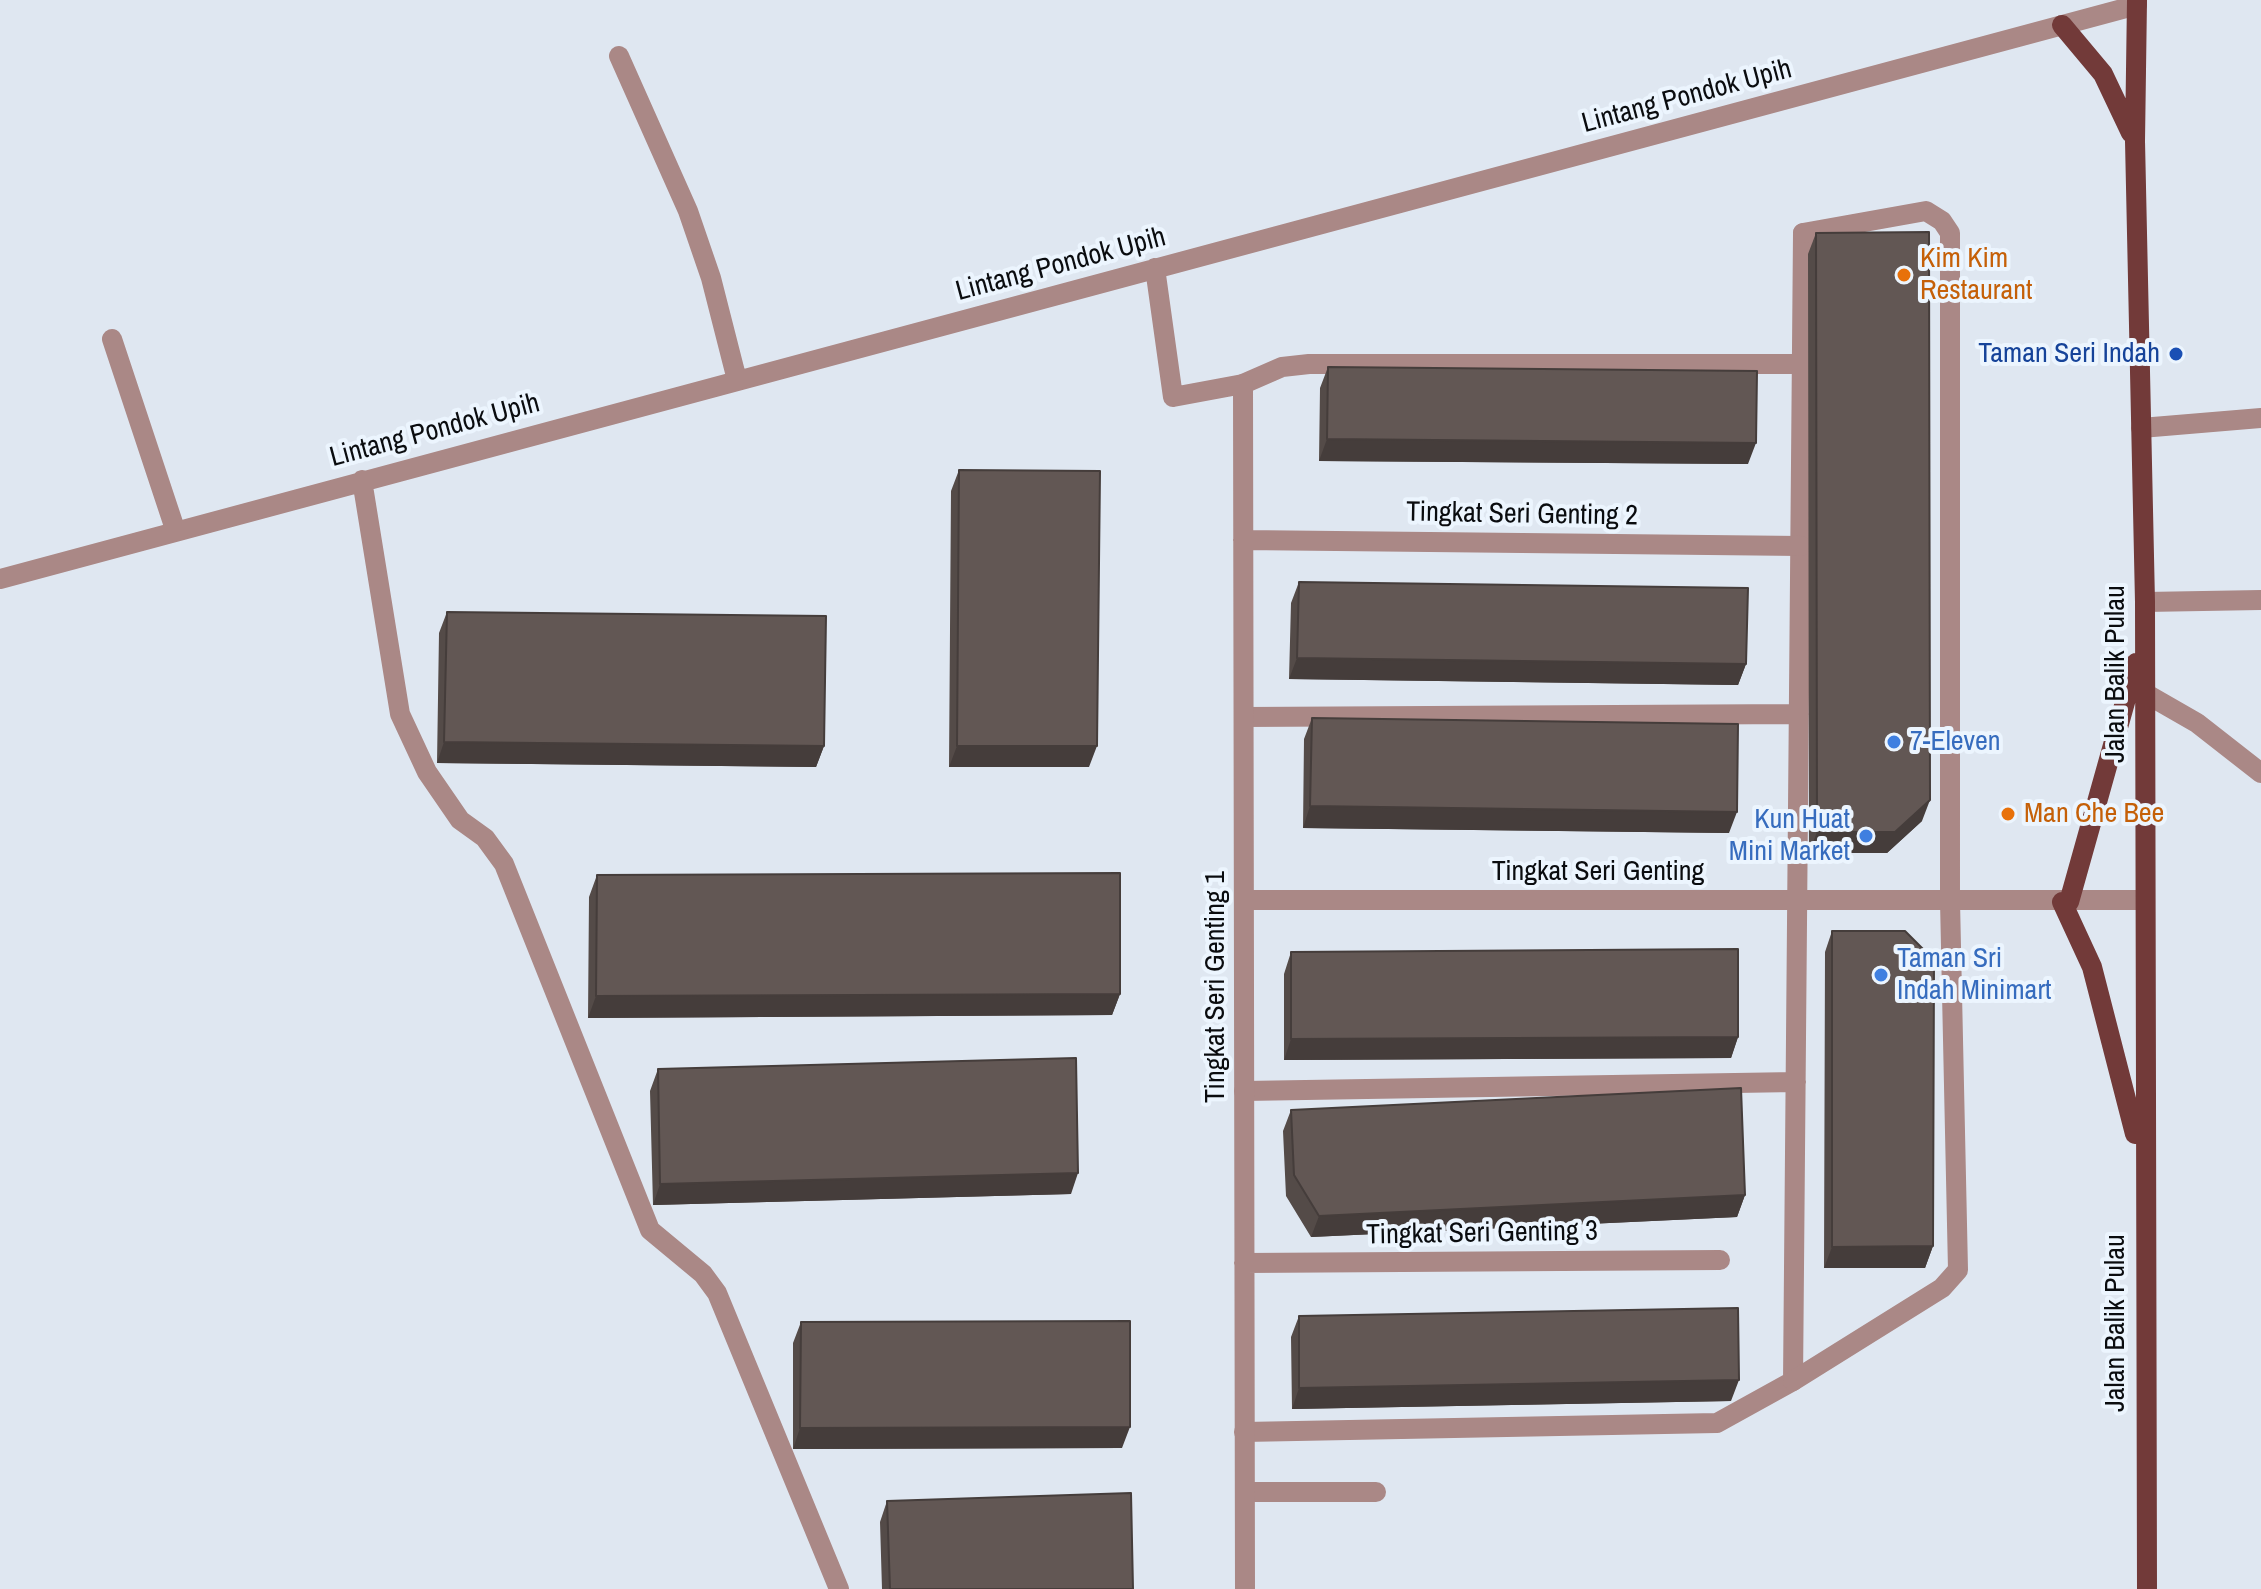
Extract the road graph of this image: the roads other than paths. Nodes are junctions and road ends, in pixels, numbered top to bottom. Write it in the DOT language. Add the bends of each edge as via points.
graph roads {
  1 [pos="2137,2"];
  2 [pos="2062,25"];
  3 [pos="619,56"];
  4 [pos="2135,141"];
  5 [pos="1155,268"];
  6 [pos="112,339"];
  7 [pos="1803,364"];
  8 [pos="737,380"];
  9 [pos="1243,384"];
  10 [pos="2261,418"];
  11 [pos="2141,428"];
  12 [pos="362,480"];
  13 [pos="175,529"];
  14 [pos="1243,540"];
  15 [pos="1801,546"];
  16 [pos="0,579"];
  17 [pos="2261,600"];
  18 [pos="2145,602"];
  19 [pos="2143,640"];
  20 [pos="2143,692"];
  21 [pos="1799,714"];
  22 [pos="1244,717"];
  23 [pos="2261,773"];
  24 [pos="1244,900"];
  25 [pos="2143,900"];
  26 [pos="1797,901"];
  27 [pos="1950,901"];
  28 [pos="2066,902"];
  29 [pos="1796,1082"];
  30 [pos="1244,1091"];
  31 [pos="2143,1169"];
  32 [pos="1720,1260"];
  33 [pos="1244,1263"];
  34 [pos="1793,1381"];
  35 [pos="1244,1432"];
  36 [pos="1245,1492"];
  37 [pos="1376,1492"];
  38 [pos="839,1589"];
  39 [pos="1245,1589"];
  40 [pos="2147,1589"];
  1 -- 2 [label="street, Lintang Pondok Upih"];
  1 -- 4 [label="main road, Jalan Balik Pulau"];
  2 -- 4 [label="main road" via="2103,74"];
  2 -- 5 [label="street, Lintang Pondok Upih"];
  3 -- 8 [label="street" via="688,211"];
  4 -- 11 [label="main road, Jalan Balik Pulau"];
  5 -- 8 [label="street, Lintang Pondok Upih"];
  5 -- 9 [label="street" via="1173,397"];
  6 -- 13 [label="street"];
  7 -- 9 [label="street" via="1309,364 1282,367"];
  7 -- 15 [label="street"];
  7 -- 27 [label="street" via="1803,233 1926,211 1942,221 1950,233"];
  8 -- 12 [label="street, Lintang Pondok Upih"];
  9 -- 14 [label="street, Tingkat Seri Genting 1"];
  10 -- 11 [label="street"];
  11 -- 18 [label="main road, Jalan Balik Pulau"];
  12 -- 13 [label="street, Lintang Pondok Upih"];
  12 -- 38 [label="street" via="400,714 427,772 460,820 485,838 504,864 650,1230 703,1274 717,1293"];
  13 -- 16 [label="street, Lintang Pondok Upih"];
  14 -- 15 [label="street, Tingkat Seri Genting 2"];
  14 -- 22 [label="street, Tingkat Seri Genting 1"];
  15 -- 21 [label="street"];
  17 -- 18 [label="street"];
  18 -- 19 [label="main road, Jalan Balik Pulau"];
  19 -- 20 [label="main road, Jalan Balik Pulau"];
  19 -- 28 [label="main road"];
  20 -- 23 [label="street" via="2197,723"];
  20 -- 25 [label="main road, Jalan Balik Pulau"];
  21 -- 22 [label="street"];
  21 -- 26 [label="street"];
  22 -- 24 [label="street, Tingkat Seri Genting 1"];
  24 -- 26 [label="street, Tingkat Seri Genting"];
  24 -- 30 [label="street, Tingkat Seri Genting 1"];
  25 -- 28 [label="street, Tingkat Seri Genting"];
  25 -- 31 [label="main road, Jalan Balik Pulau"];
  26 -- 27 [label="street, Tingkat Seri Genting"];
  26 -- 29 [label="street"];
  27 -- 28 [label="street, Tingkat Seri Genting"];
  27 -- 34 [label="street" via="1958,1270 1942,1288"];
  28 -- 31 [label="main road" via="2092,967"];
  29 -- 30 [label="street"];
  29 -- 34 [label="street"];
  30 -- 33 [label="street, Tingkat Seri Genting 1"];
  31 -- 40 [label="main road, Jalan Balik Pulau"];
  32 -- 33 [label="street, Tingkat Seri Genting 3"];
  33 -- 35 [label="street, Tingkat Seri Genting 1"];
  34 -- 35 [label="street" via="1737,1414 1705,1424"];
  35 -- 36 [label="street, Tingkat Seri Genting 1"];
  36 -- 37 [label="street"];
  36 -- 39 [label="street, Tingkat Seri Genting 1"];
}
